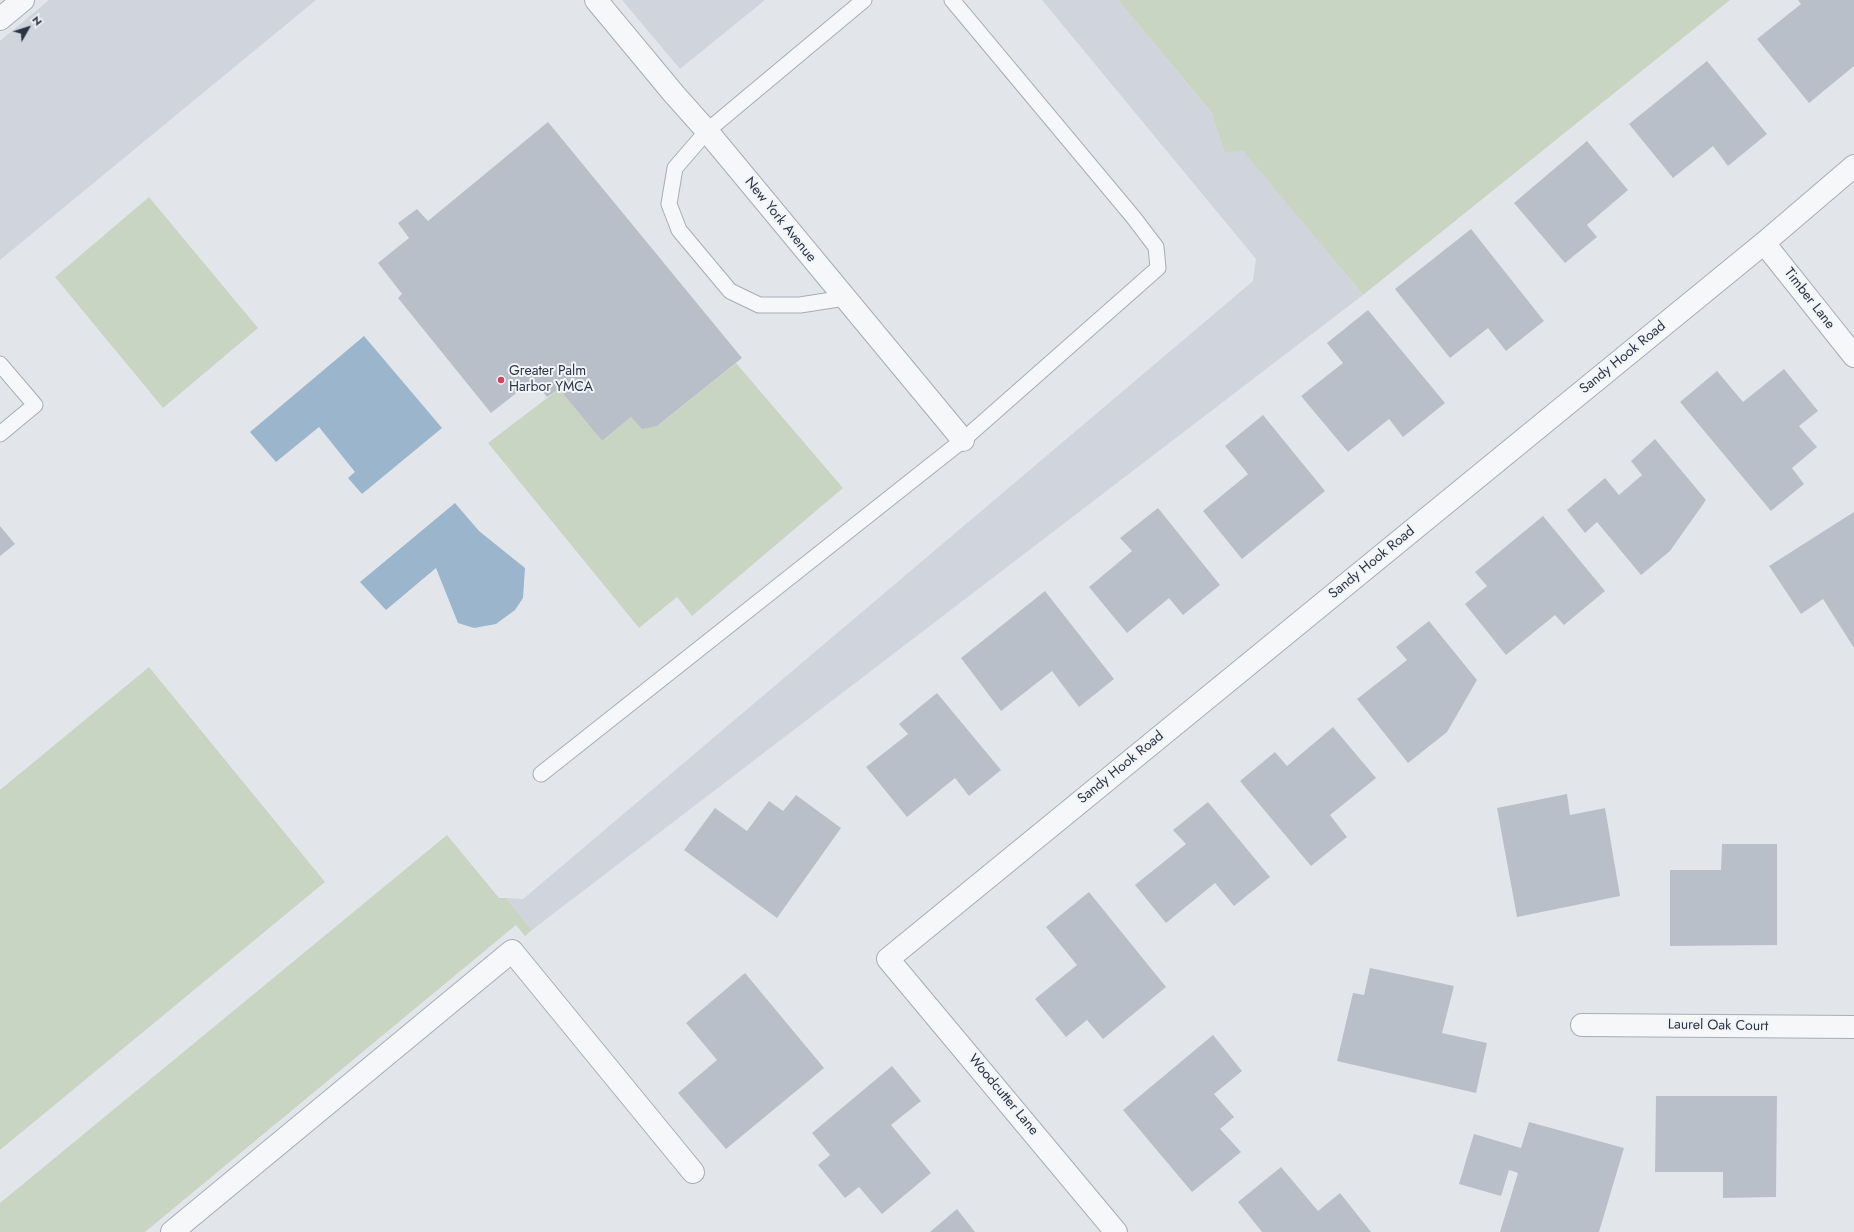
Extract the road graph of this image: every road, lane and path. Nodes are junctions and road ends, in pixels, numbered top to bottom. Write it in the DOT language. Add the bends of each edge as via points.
graph roads {
  1 [pos="23,0"];
  2 [pos="596,0"];
  3 [pos="864,0"];
  4 [pos="952,0"];
  5 [pos="0,19"];
  6 [pos="707,131"];
  7 [pos="1854,166"];
  8 [pos="1764,242"];
  9 [pos="845,298"];
  10 [pos="1854,356"];
  11 [pos="0,364"];
  12 [pos="0,434"];
  13 [pos="963,440"];
  14 [pos="541,774"];
  15 [pos="888,959"];
  16 [pos="1582,1025"];
  17 [pos="1854,1027"];
  18 [pos="693,1172"];
  19 [pos="172,1232"];
  20 [pos="1116,1232"];
  1 -- 5 [label="street"];
  2 -- 6 [label="street, New York Avenue"];
  3 -- 6 [label="lane"];
  4 -- 13 [label="lane" via="1134,218 1156,247 1158,268"];
  6 -- 9 [label="street, New York Avenue"];
  6 -- 9 [label="lane" via="675,168 669,204 680,230 730,291 759,305 800,305"];
  7 -- 8 [label="street, Sandy Hook Road"];
  8 -- 10 [label="street, Timber Lane"];
  8 -- 15 [label="street, Sandy Hook Road"];
  9 -- 13 [label="street, New York Avenue"];
  11 -- 12 [label="lane" via="34,405"];
  13 -- 14 [label="lane"];
  15 -- 20 [label="street, Woodcutter Lane"];
  16 -- 17 [label="street, Laurel Oak Court"];
  18 -- 19 [label="street" via="512,951"];
}
